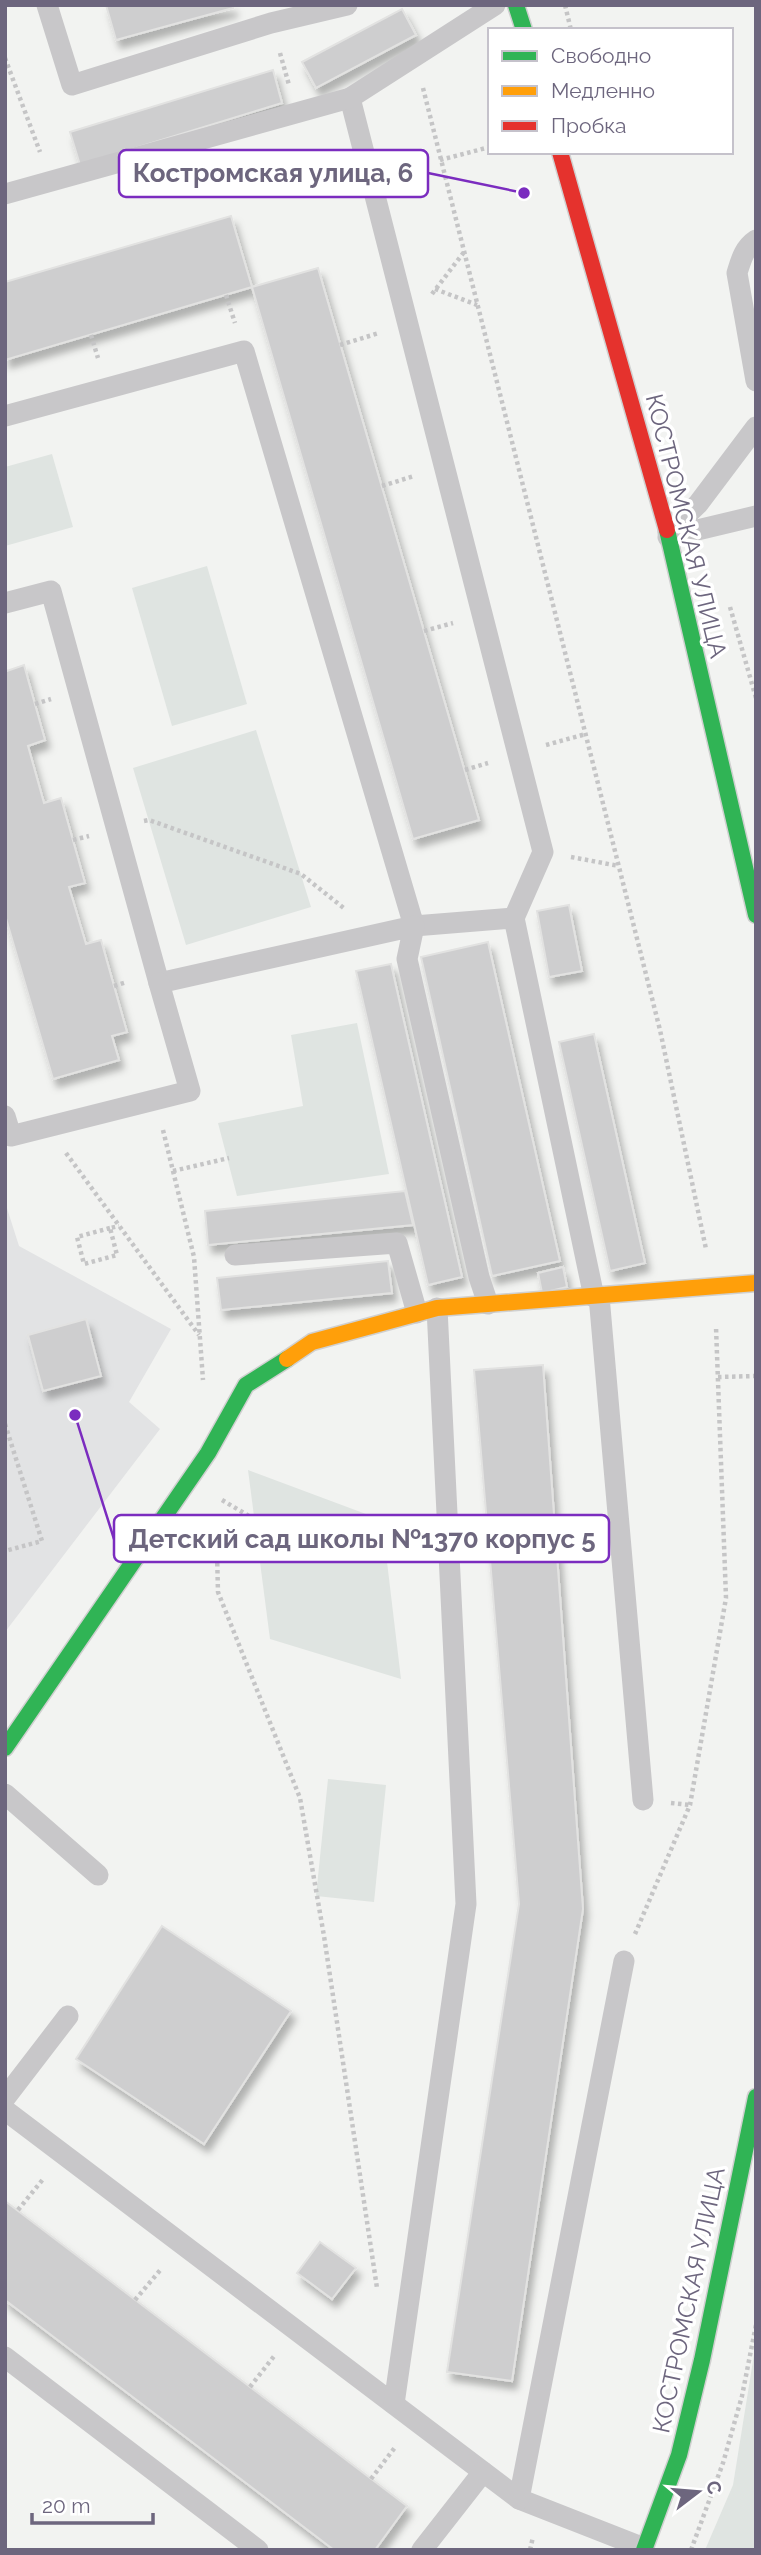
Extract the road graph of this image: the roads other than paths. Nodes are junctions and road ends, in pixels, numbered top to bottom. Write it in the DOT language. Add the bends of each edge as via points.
graph roads {
  1 [pos="47,5"];
  2 [pos="346,5"];
  3 [pos="495,5"];
  4 [pos="516,5"];
  5 [pos="523,28"];
  6 [pos="350,98"];
  7 [pos="561,154"];
  8 [pos="5,194"];
  9 [pos="756,240"];
  10 [pos="756,381"];
  11 [pos="5,416"];
  12 [pos="756,427"];
  13 [pos="756,516"];
  14 [pos="668,535"];
  15 [pos="5,603"];
  16 [pos="756,915"];
  17 [pos="514,918"];
  18 [pos="414,926"];
  19 [pos="159,983"];
  20 [pos="5,1116"];
  21 [pos="235,1255"];
  22 [pos="756,1283"];
  23 [pos="596,1296"];
  24 [pos="488,1304"];
  25 [pos="427,1310"];
  26 [pos="5,1748"];
  27 [pos="5,1794"];
  28 [pos="643,1800"];
  29 [pos="98,1875"];
  30 [pos="624,1961"];
  31 [pos="68,2016"];
  32 [pos="756,2096"];
  33 [pos="5,2098"];
  34 [pos="5,2110"];
  35 [pos="5,2357"];
  36 [pos="394,2404"];
  37 [pos="483,2472"];
  38 [pos="519,2499"];
  39 [pos="644,2549"];
  40 [pos="258,2550"];
  41 [pos="422,2550"];
  1 -- 2 [label="lane" via="72,85 271,23"];
  3 -- 6 [label="lane"];
  4 -- 5 [label="street"];
  6 -- 8 [label="lane"];
  6 -- 17 [label="lane" via="543,852"];
  7 -- 14 [label="street, КОСТРОМСКАЯ УЛИЦА"];
  9 -- 10 [label="lane" via="741,258 737,273"];
  11 -- 18 [label="lane" via="244,351"];
  12 -- 14 [label="lane" via="698,504"];
  13 -- 14 [label="lane"];
  14 -- 16 [label="street, КОСТРОМСКАЯ УЛИЦА"];
  15 -- 19 [label="lane" via="51,591"];
  17 -- 18 [label="lane"];
  17 -- 23 [label="lane"];
  18 -- 19 [label="lane"];
  18 -- 24 [label="lane" via="407,959"];
  19 -- 20 [label="lane" via="190,1091 11,1136"];
  21 -- 25 [label="lane" via="397,1243"];
  22 -- 23 [label="street"];
  23 -- 24 [label="street"];
  23 -- 28 [label="lane"];
  24 -- 25 [label="street"];
  25 -- 26 [label="street" via="312,1342 246,1385 208,1452"];
  25 -- 36 [label="lane" via="466,1904"];
  27 -- 29 [label="lane"];
  30 -- 38 [label="lane"];
  31 -- 33 [label="lane"];
  32 -- 39 [label="street, КОСТРОМСКАЯ УЛИЦА" via="679,2455"];
  34 -- 36 [label="lane"];
  35 -- 40 [label="lane"];
  36 -- 37 [label="lane"];
  37 -- 38 [label="lane"];
  37 -- 41 [label="lane"];
  38 -- 39 [label="lane"];
}
